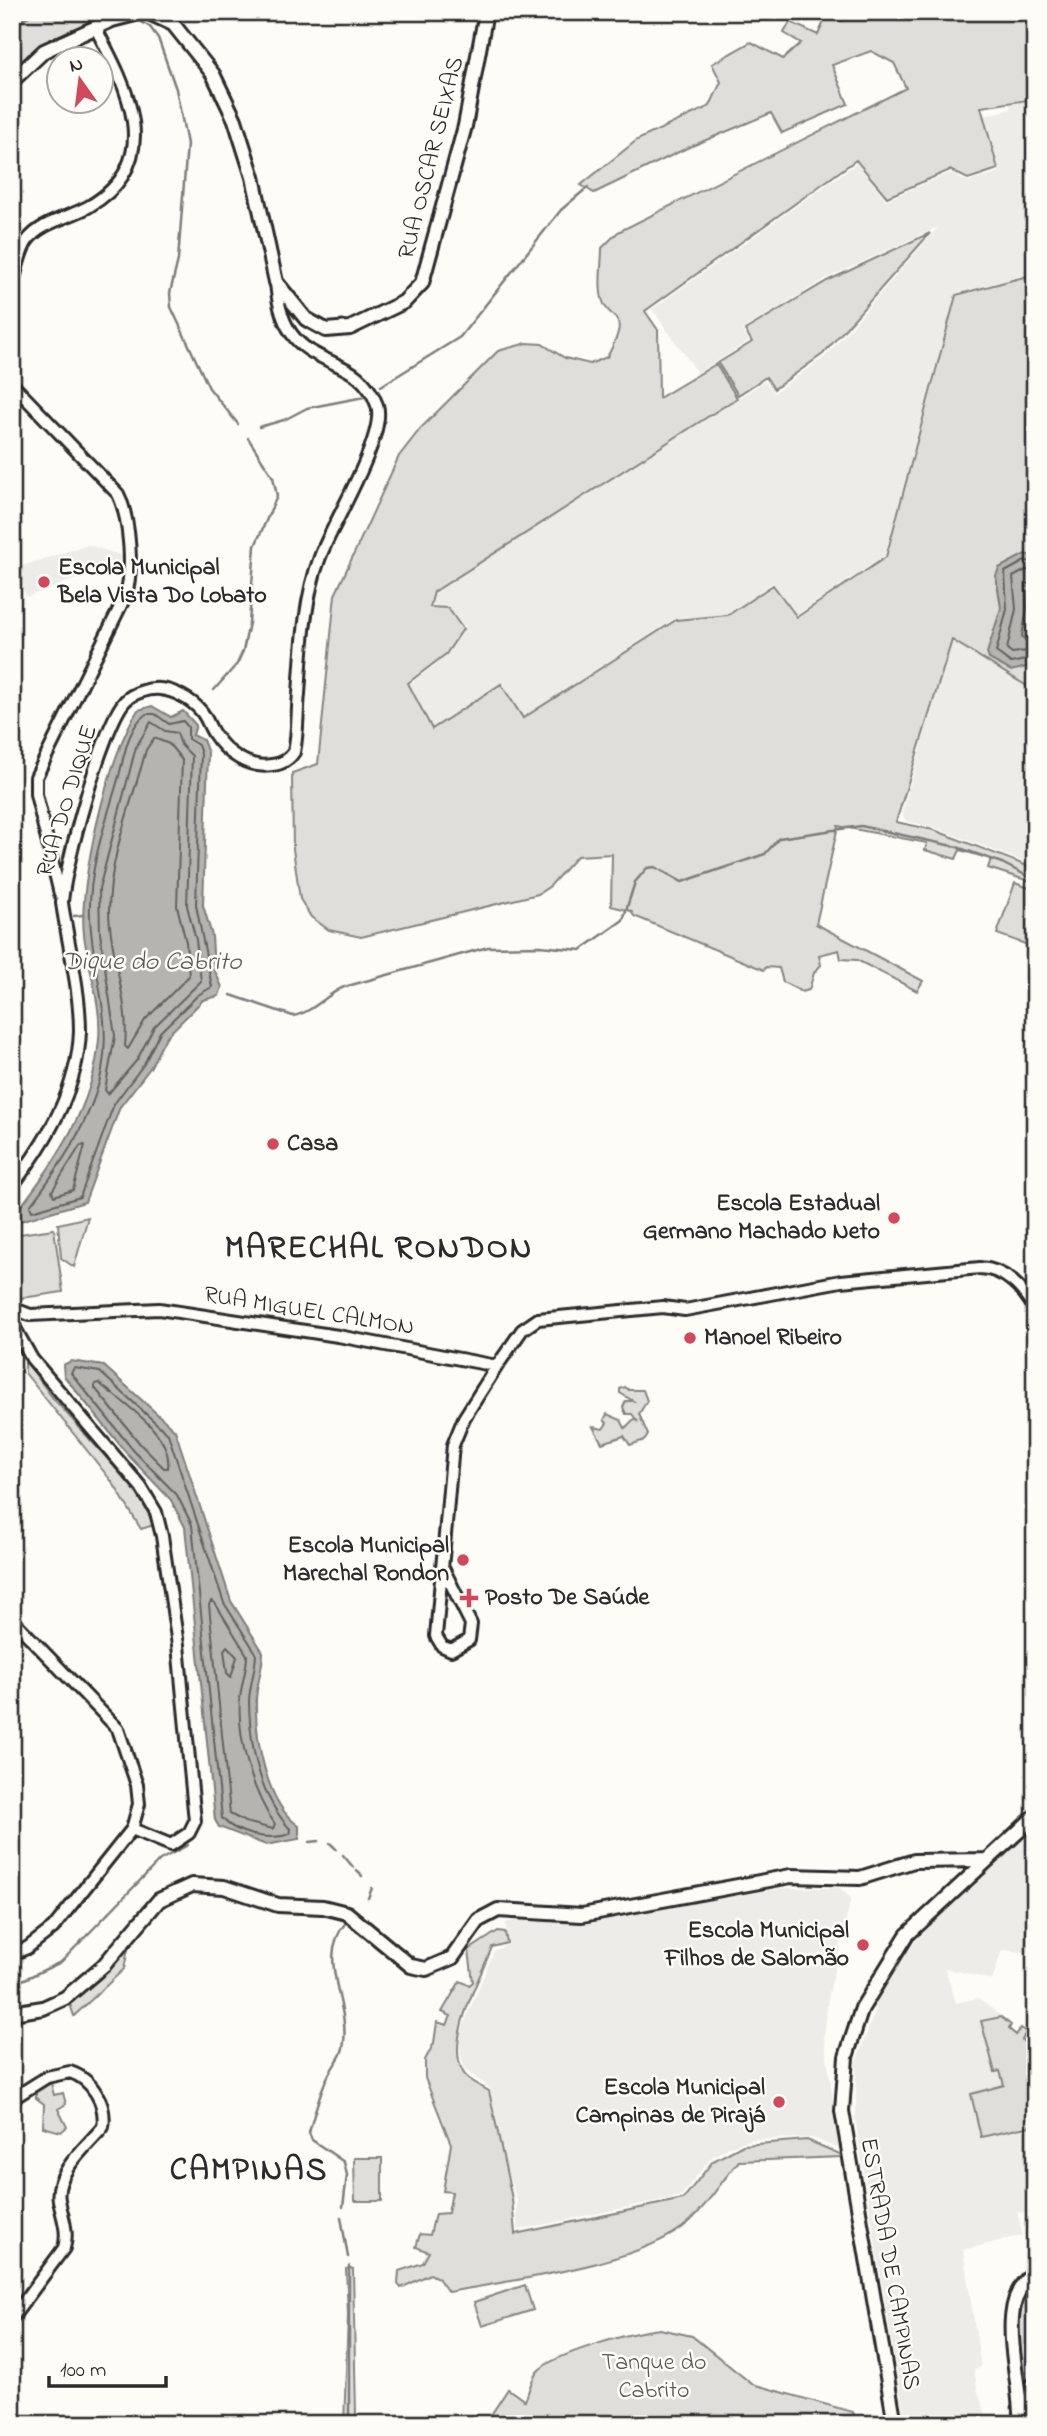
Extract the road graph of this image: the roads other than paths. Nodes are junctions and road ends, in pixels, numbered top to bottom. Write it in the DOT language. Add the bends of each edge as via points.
graph roads {
  1 [pos="145,12"];
  2 [pos="486,12"];
  3 [pos="95,27"];
  4 [pos="12,82"];
  5 [pos="276,282"];
  6 [pos="12,287"];
  7 [pos="12,384"];
  8 [pos="12,396"];
  9 [pos="29,400"];
  10 [pos="51,852"];
  11 [pos="70,854"];
  12 [pos="62,903"];
  13 [pos="12,1186"];
  14 [pos="12,1308"];
  15 [pos="1035,1310"];
  16 [pos="30,1315"];
  17 [pos="13,1326"];
  18 [pos="497,1366"];
  19 [pos="444,1570"];
  20 [pos="12,1619"];
  21 [pos="1035,1816"];
  22 [pos="132,1829"];
  23 [pos="986,1860"];
  24 [pos="12,1954"];
  25 [pos="12,2013"];
  26 [pos="12,2098"];
  27 [pos="1035,2272"];
  28 [pos="12,2318"];
  29 [pos="1035,2385"];
  30 [pos="895,2424"];
  31 [pos="1020,2424"];
  32 [pos="1026,2424"];
  1 -- 3 [label="main road, RUA OSCAR SEIXAS"];
  1 -- 5 [label="main road, RUA OSCAR SEIXAS" via="166,19 213,74 238,128 253,177"];
  2 -- 5 [label="main road, RUA OSCAR SEIXAS" via="466,126 418,290 372,318 333,331 306,319"];
  3 -- 4 [label="main road, RUA OSCAR SEIXAS" via="39,54"];
  3 -- 6 [label="street" via="130,100 132,155 103,197 32,236 24,246"];
  5 -- 11 [label="street, RUA DO DIQUE" via="278,306 289,332 314,355 358,376 374,398 379,418 365,461 318,564 301,651 294,752 288,760 273,765 246,762 219,740 199,708 177,694 159,688 129,698 116,717"];
  7 -- 9 [label="street"];
  8 -- 9 [label="street"];
  9 -- 10 [label="street" via="118,494 131,571 125,597 36,777"];
  10 -- 11 [label="street"];
  10 -- 12 [label="street"];
  11 -- 12 [label="street, RUA DO DIQUE"];
  12 -- 13 [label="street, RUA DO DIQUE" via="79,1018 76,1062 53,1124"];
  14 -- 16 [label="street"];
  15 -- 18 [label="street" via="1022,1290 996,1271 980,1268 841,1281 685,1311 663,1307 538,1319 522,1330"];
  16 -- 17 [label="street"];
  16 -- 18 [label="street, RUA MIGUEL CALMON" via="159,1310 338,1336"];
  17 -- 22 [label="street" via="32,1359 141,1487 160,1525 178,1645 195,1821 190,1833 171,1844"];
  18 -- 19 [label="street" via="464,1418 450,1452"];
  19 -- 19 [label="street" via="436,1636 451,1650 469,1640 471,1624"];
  20 -- 22 [label="street" via="118,1729 138,1793"];
  21 -- 23 [label="main road, ESTRADA DE CAMPINAS"];
  22 -- 24 [label="street" via="50,1931"];
  23 -- 25 [label="main road" via="919,1860 860,1878 791,1876 582,1915 498,1910 479,1920 452,1958 426,1969 411,1965 361,1921 341,1910 278,1905 224,1887 192,1885 159,1900 104,1965 71,1994 43,2008"];
  23 -- 30 [label="main road, ESTRADA DE CAMPINAS" via="919,1922 894,1953 871,1990 846,2057 842,2111"];
  26 -- 28 [label="street" via="47,2077 70,2072 93,2088 104,2123 60,2182 64,2248"];
  27 -- 31 [label="main road" via="1020,2286 1012,2310"];
  29 -- 32 [label="highway"];
}
